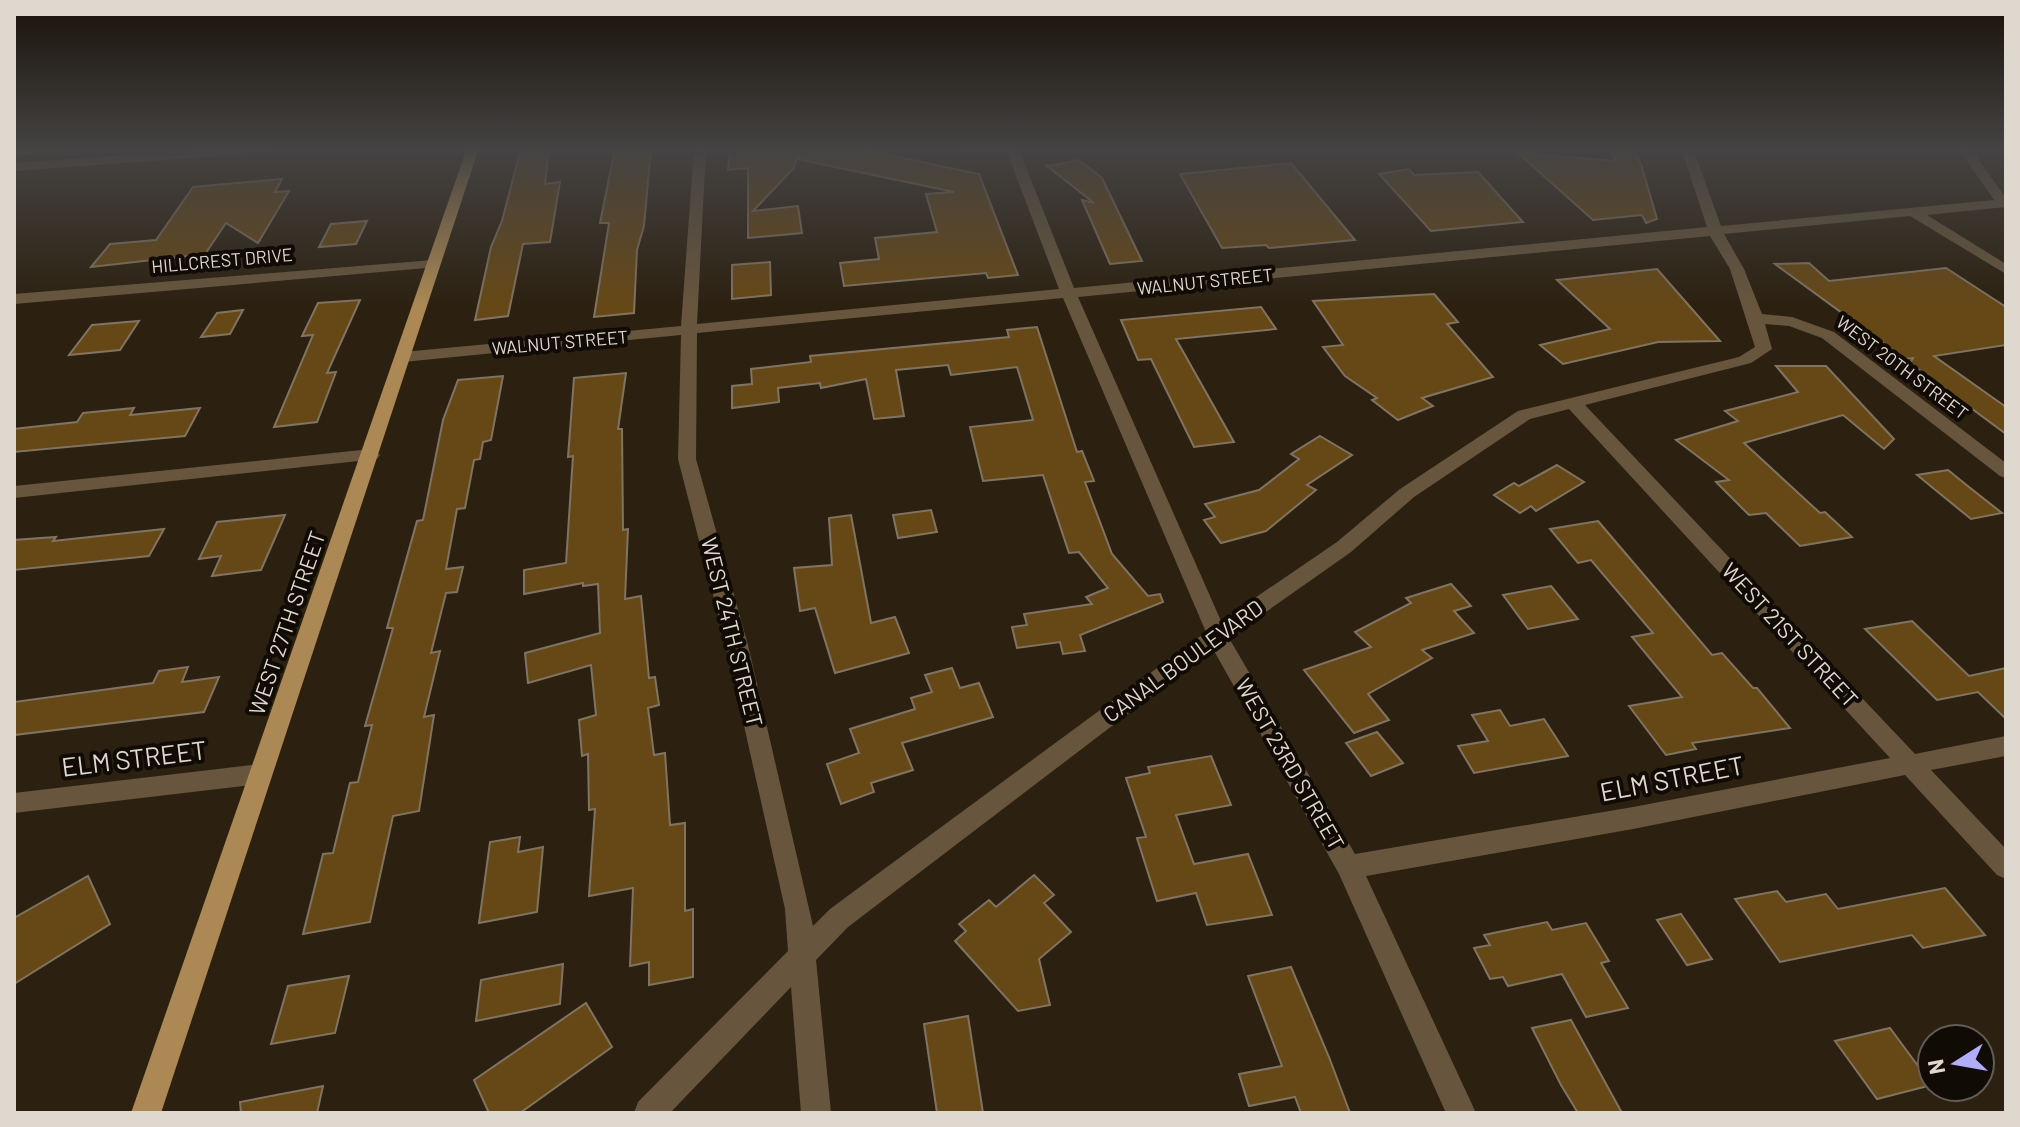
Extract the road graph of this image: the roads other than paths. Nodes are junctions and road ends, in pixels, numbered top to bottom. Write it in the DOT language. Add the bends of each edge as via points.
graph roads {
  1 [pos="455,201"];
  2 [pos="697,201"];
  3 [pos="1036,201"];
  4 [pos="1705,201"];
  5 [pos="2004,203"];
  6 [pos="1913,212"];
  7 [pos="1715,231"];
  8 [pos="433,264"];
  9 [pos="2006,270"];
  10 [pos="1070,295"];
  11 [pos="14,299"];
  12 [pos="1756,318"];
  13 [pos="689,331"];
  14 [pos="403,357"];
  15 [pos="1573,403"];
  16 [pos="371,455"];
  17 [pos="2006,472"];
  18 [pos="14,492"];
  19 [pos="1218,636"];
  20 [pos="2006,746"];
  21 [pos="1910,763"];
  22 [pos="260,774"];
  23 [pos="14,803"];
  24 [pos="1349,867"];
  25 [pos="2006,867"];
  26 [pos="805,953"];
  27 [pos="146,1113"];
  28 [pos="649,1113"];
  29 [pos="816,1113"];
  30 [pos="1461,1113"];
  1 -- 8 [label="main road, WEST 27TH STREET"];
  2 -- 13 [label="street, WEST 24TH STREET"];
  3 -- 10 [label="street, WEST 23RD STREET"];
  4 -- 7 [label="street"];
  5 -- 6 [label="street, WALNUT STREET"];
  6 -- 7 [label="street, WALNUT STREET"];
  6 -- 9 [label="street"];
  7 -- 10 [label="street, WALNUT STREET"];
  7 -- 12 [label="street"];
  8 -- 11 [label="street, HILLCREST DRIVE"];
  8 -- 14 [label="main road, WEST 27TH STREET"];
  10 -- 13 [label="street, WALNUT STREET"];
  10 -- 19 [label="street, WEST 23RD STREET"];
  12 -- 15 [label="street, CANAL BOULEVARD" via="1764,349 1745,360"];
  12 -- 17 [label="street, WEST 20TH STREET" via="1792,322 1828,335"];
  13 -- 14 [label="street, WALNUT STREET"];
  13 -- 26 [label="street, WEST 24TH STREET" via="687,459 737,645"];
  14 -- 16 [label="main road, WEST 27TH STREET"];
  15 -- 19 [label="street, CANAL BOULEVARD" via="1524,415 1407,493 1344,547"];
  15 -- 21 [label="street, WEST 21ST STREET"];
  16 -- 18 [label="street"];
  16 -- 22 [label="main road, WEST 27TH STREET"];
  19 -- 24 [label="street, WEST 23RD STREET"];
  19 -- 26 [label="street, CANAL BOULEVARD" via="839,918"];
  20 -- 21 [label="street, ELM STREET"];
  21 -- 24 [label="street, ELM STREET"];
  21 -- 25 [label="street, WEST 21ST STREET"];
  22 -- 23 [label="street, ELM STREET"];
  22 -- 27 [label="main road, WEST 27TH STREET"];
  24 -- 30 [label="street, WEST 23RD STREET"];
  26 -- 28 [label="street, CANAL BOULEVARD"];
  26 -- 29 [label="street, WEST 24TH STREET"];
}
